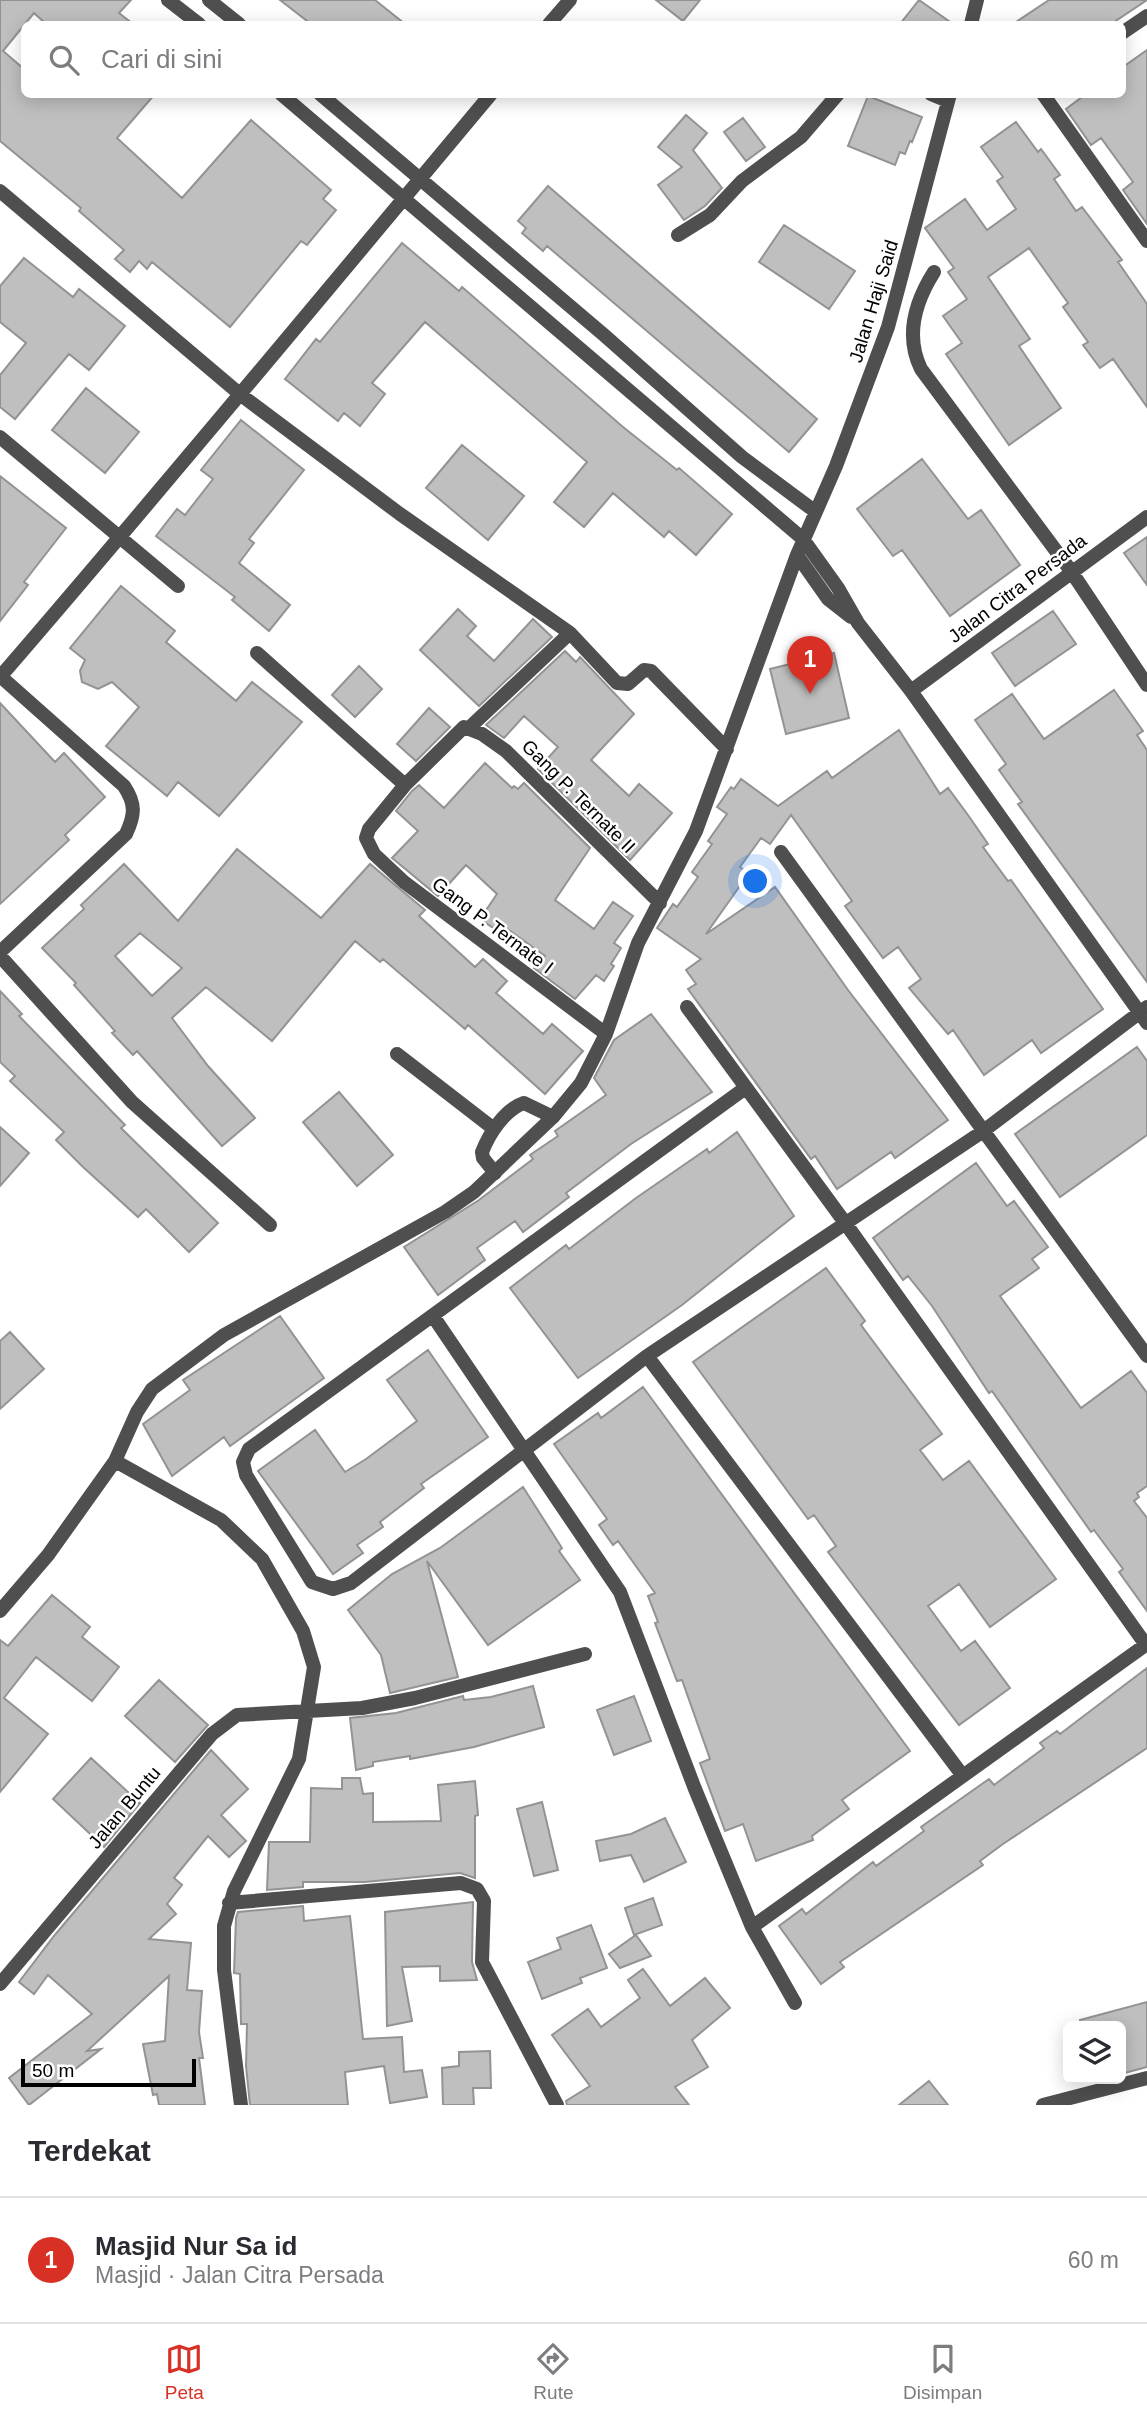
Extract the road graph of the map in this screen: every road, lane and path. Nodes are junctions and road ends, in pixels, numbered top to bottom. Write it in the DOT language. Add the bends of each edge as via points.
graph roads {
  1 [pos="168,0"];
  2 [pos="209,0"];
  3 [pos="570,0"];
  4 [pos="977,0"];
  5 [pos="1147,16"];
  6 [pos="195,21"];
  7 [pos="235,21"];
  8 [pos="552,21"];
  9 [pos="972,21"];
  10 [pos="1126,30"];
  11 [pos="286,98"];
  12 [pos="325,98"];
  13 [pos="488,98"];
  14 [pos="835,98"];
  15 [pos="949,98"];
  16 [pos="1046,98"];
  17 [pos="419,180"];
  18 [pos="0,191"];
  19 [pos="402,198"];
  20 [pos="678,235"];
  21 [pos="1147,241"];
  22 [pos="934,272"];
  23 [pos="241,395"];
  24 [pos="0,437"];
  25 [pos="816,512"];
  26 [pos="1147,517"];
  27 [pos="117,538"];
  28 [pos="803,539"];
  29 [pos="797,555"];
  30 [pos="1071,571"];
  31 [pos="178,586"];
  32 [pos="858,623"];
  33 [pos="570,633"];
  34 [pos="257,653"];
  35 [pos="0,676"];
  36 [pos="1147,685"];
  37 [pos="911,691"];
  38 [pos="467,727"];
  39 [pos="727,749"];
  40 [pos="405,785"];
  41 [pos="781,852"];
  42 [pos="660,903"];
  43 [pos="0,954"];
  44 [pos="687,1007"];
  45 [pos="1144,1014"];
  46 [pos="606,1034"];
  47 [pos="397,1054"];
  48 [pos="744,1089"];
  49 [pos="553,1117"];
  50 [pos="494,1129"];
  51 [pos="982,1132"];
  52 [pos="495,1172"];
  53 [pos="846,1224"];
  54 [pos="270,1225"];
  55 [pos="433,1316"];
  56 [pos="647,1356"];
  57 [pos="1147,1356"];
  58 [pos="525,1452"];
  59 [pos="115,1461"];
  60 [pos="0,1611"];
  61 [pos="1147,1645"];
  62 [pos="585,1654"];
  63 [pos="307,1711"];
  64 [pos="963,1776"];
  65 [pos="229,1903"];
  66 [pos="752,1927"];
  67 [pos="0,1984"];
  68 [pos="795,2003"];
  69 [pos="1147,2078"];
  70 [pos="241,2105"];
  71 [pos="556,2105"];
  72 [pos="1043,2105"];
  1 -- 6 [label="street"];
  2 -- 7 [label="street"];
  3 -- 8 [label="street"];
  4 -- 9 [label="street"];
  5 -- 10 [label="street"];
  11 -- 19 [label="street"];
  12 -- 17 [label="street"];
  13 -- 17 [label="street"];
  14 -- 20 [label="street" via="801,137 742,181 710,215"];
  15 -- 25 [label="street, Jalan Haji Said" via="888,327"];
  16 -- 21 [label="street"];
  17 -- 19 [label="street"];
  17 -- 25 [label="street" via="742,457"];
  18 -- 23 [label="street"];
  19 -- 23 [label="street"];
  19 -- 28 [label="street"];
  22 -- 30 [label="street" via="913,324 915,358"];
  23 -- 27 [label="street"];
  23 -- 33 [label="street"];
  24 -- 27 [label="street"];
  25 -- 28 [label="street, Jalan Haji Said"];
  26 -- 30 [label="street, Jalan Citra Persada"];
  27 -- 31 [label="street"];
  27 -- 35 [label="street"];
  28 -- 29 [label="street, Jalan Haji Said"];
  28 -- 32 [label="street"];
  29 -- 32 [label="street" via="828,599"];
  29 -- 39 [label="street, Jalan Haji Said"];
  30 -- 36 [label="street"];
  30 -- 37 [label="street, Jalan Citra Persada"];
  32 -- 37 [label="street"];
  33 -- 38 [label="street"];
  33 -- 39 [label="street" via="617,683 628,684 645,670 651,671"];
  34 -- 40 [label="street"];
  35 -- 43 [label="street" via="124,786 133,800 134,817 126,834"];
  37 -- 45 [label="street"];
  38 -- 40 [label="street"];
  38 -- 42 [label="street, Gang P. Ternate II" via="506,751"];
  39 -- 42 [label="street, Jalan Haji Said" via="696,831"];
  40 -- 46 [label="street, Gang P. Ternate I" via="369,829 366,838 374,854 404,882"];
  41 -- 51 [label="street"];
  42 -- 46 [label="street, Jalan Haji Said" via="638,943"];
  43 -- 54 [label="street" via="132,1102"];
  44 -- 48 [label="street"];
  45 -- 51 [label="street"];
  46 -- 49 [label="street, Jalan Haji Said" via="581,1083"];
  47 -- 50 [label="street"];
  48 -- 53 [label="street"];
  48 -- 55 [label="street"];
  49 -- 50 [label="street" via="524,1103"];
  49 -- 52 [label="street, Jalan Haji Said"];
  50 -- 52 [label="street" via="482,1152"];
  51 -- 53 [label="street"];
  51 -- 57 [label="street"];
  52 -- 59 [label="street, Jalan Haji Said" via="445,1212 224,1335 152,1389"];
  53 -- 56 [label="street"];
  53 -- 61 [label="street"];
  55 -- 58 [label="street"];
  55 -- 58 [label="street" via="249,1449 243,1462 246,1475 312,1582 333,1589 351,1583"];
  56 -- 58 [label="street"];
  56 -- 64 [label="street"];
  58 -- 66 [label="street" via="620,1592"];
  59 -- 60 [label="street, Jalan Haji Said" via="48,1555"];
  59 -- 63 [label="street" via="221,1520 262,1559 303,1630 314,1667"];
  61 -- 64 [label="street"];
  62 -- 63 [label="street, Jalan Buntu" via="362,1709"];
  63 -- 65 [label="street" via="299,1759"];
  63 -- 67 [label="street, Jalan Buntu" via="237,1714 222,1723"];
  64 -- 66 [label="street"];
  65 -- 70 [label="street" via="224,1970"];
  65 -- 71 [label="street" via="461,1883 477,1889 484,1900 482,1962"];
  66 -- 68 [label="street"];
  69 -- 72 [label="street"];
}
